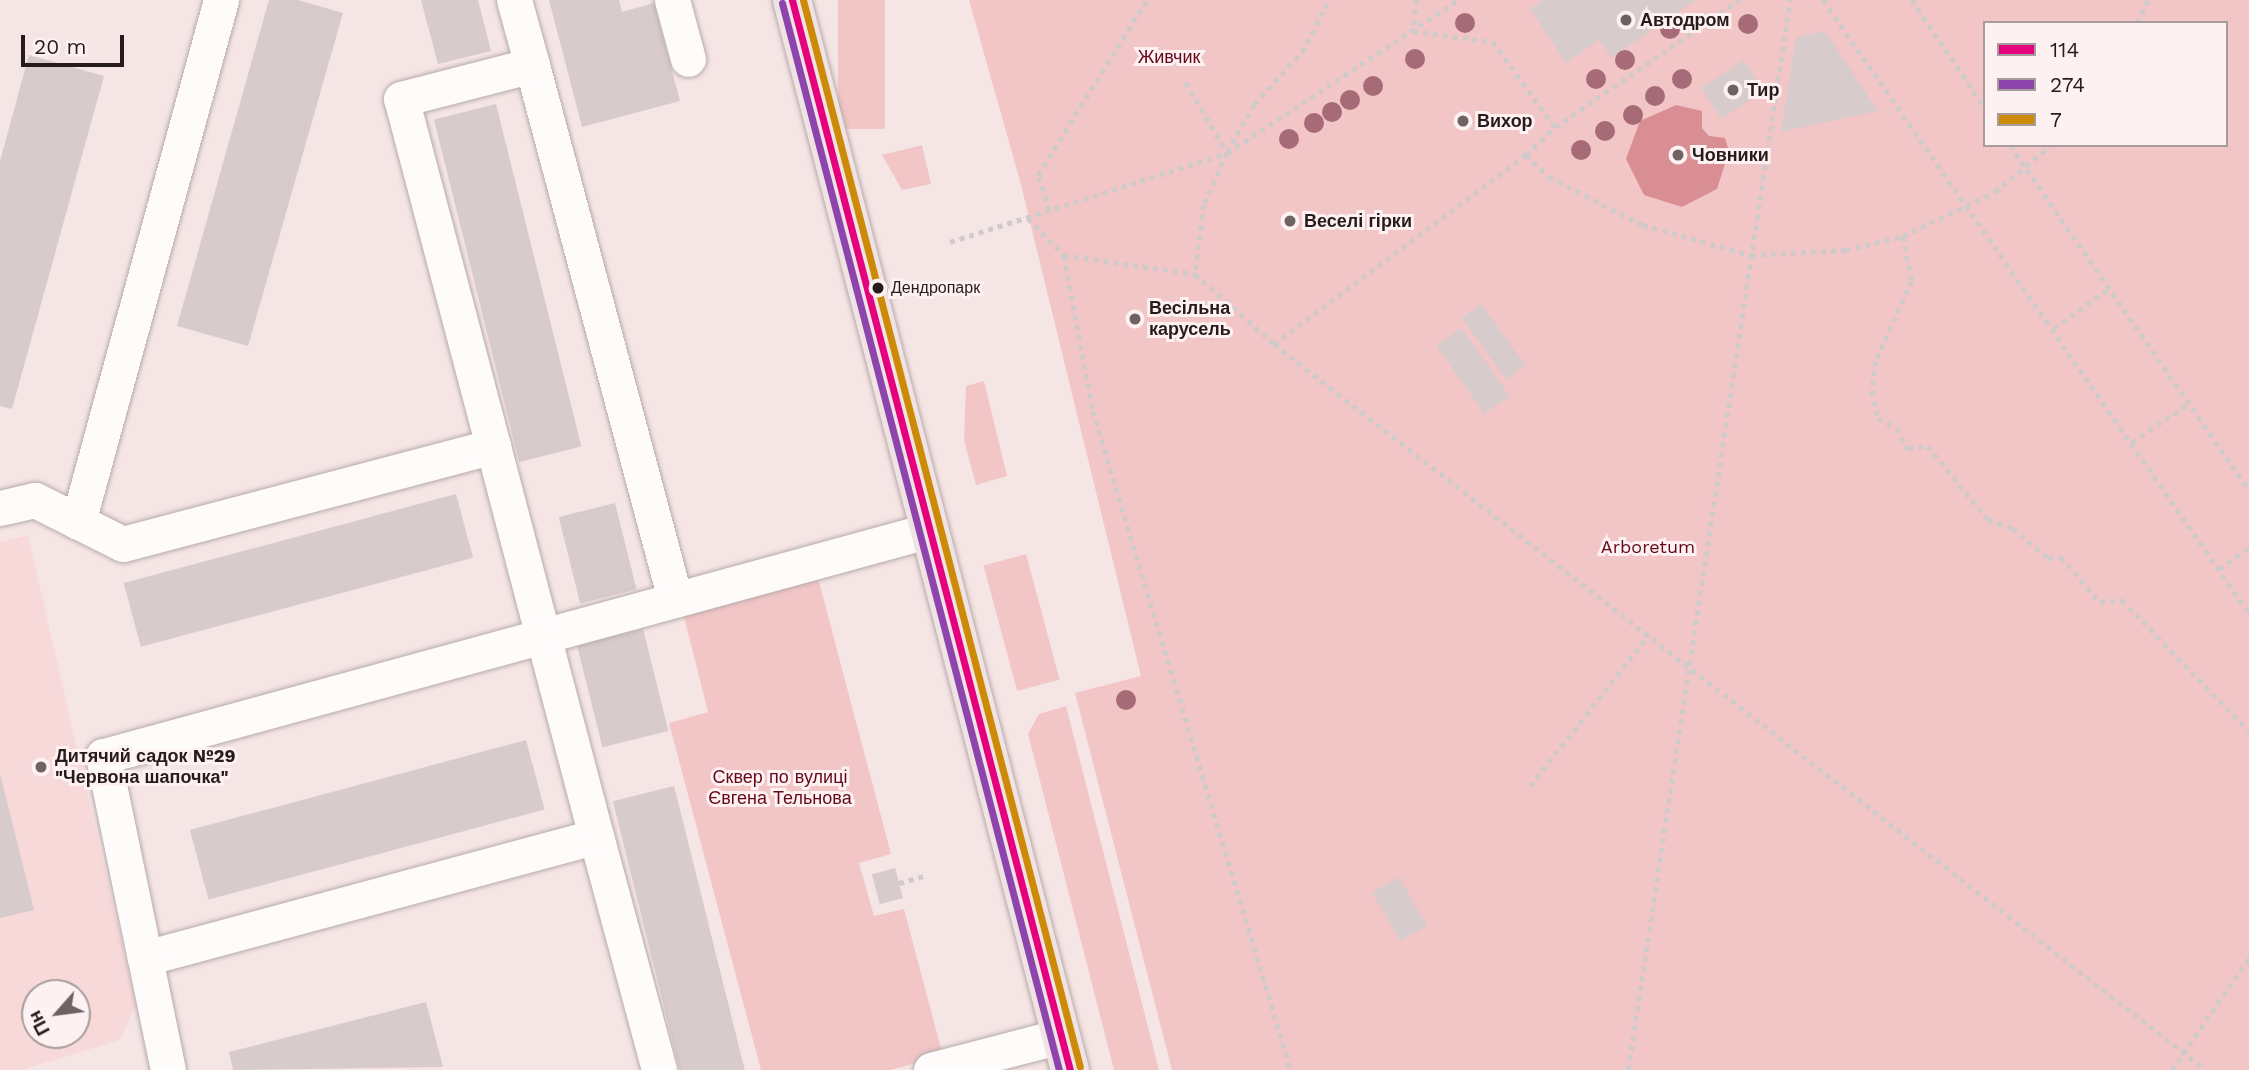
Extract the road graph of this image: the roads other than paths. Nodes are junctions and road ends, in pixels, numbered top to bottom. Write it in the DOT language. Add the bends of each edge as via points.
graph roads {
  1 [pos="221,0"];
  2 [pos="514,0"];
  3 [pos="672,0"];
  4 [pos="792,0"];
  5 [pos="688,59"];
  6 [pos="532,65"];
  7 [pos="493,446"];
  8 [pos="0,508"];
  9 [pos="78,522"];
  10 [pos="930,530"];
  11 [pos="675,599"];
  12 [pos="543,636"];
  13 [pos="596,836"];
  14 [pos="145,958"];
  15 [pos="1066,1053"];
  16 [pos="168,1070"];
  17 [pos="659,1070"];
  18 [pos="931,1070"];
  1 -- 9 [label="lane"];
  2 -- 6 [label="lane"];
  3 -- 5 [label="lane"];
  4 -- 10 [label="main road"];
  6 -- 7 [label="lane" via="401,99"];
  6 -- 11 [label="lane"];
  7 -- 9 [label="lane" via="123,544"];
  7 -- 12 [label="lane"];
  8 -- 9 [label="lane" via="35,500"];
  10 -- 11 [label="lane"];
  10 -- 15 [label="main road"];
  11 -- 12 [label="lane"];
  12 -- 13 [label="lane"];
  12 -- 14 [label="lane" via="103,756"];
  13 -- 14 [label="lane"];
  13 -- 17 [label="lane"];
  14 -- 16 [label="lane"];
  15 -- 18 [label="lane"];
}
